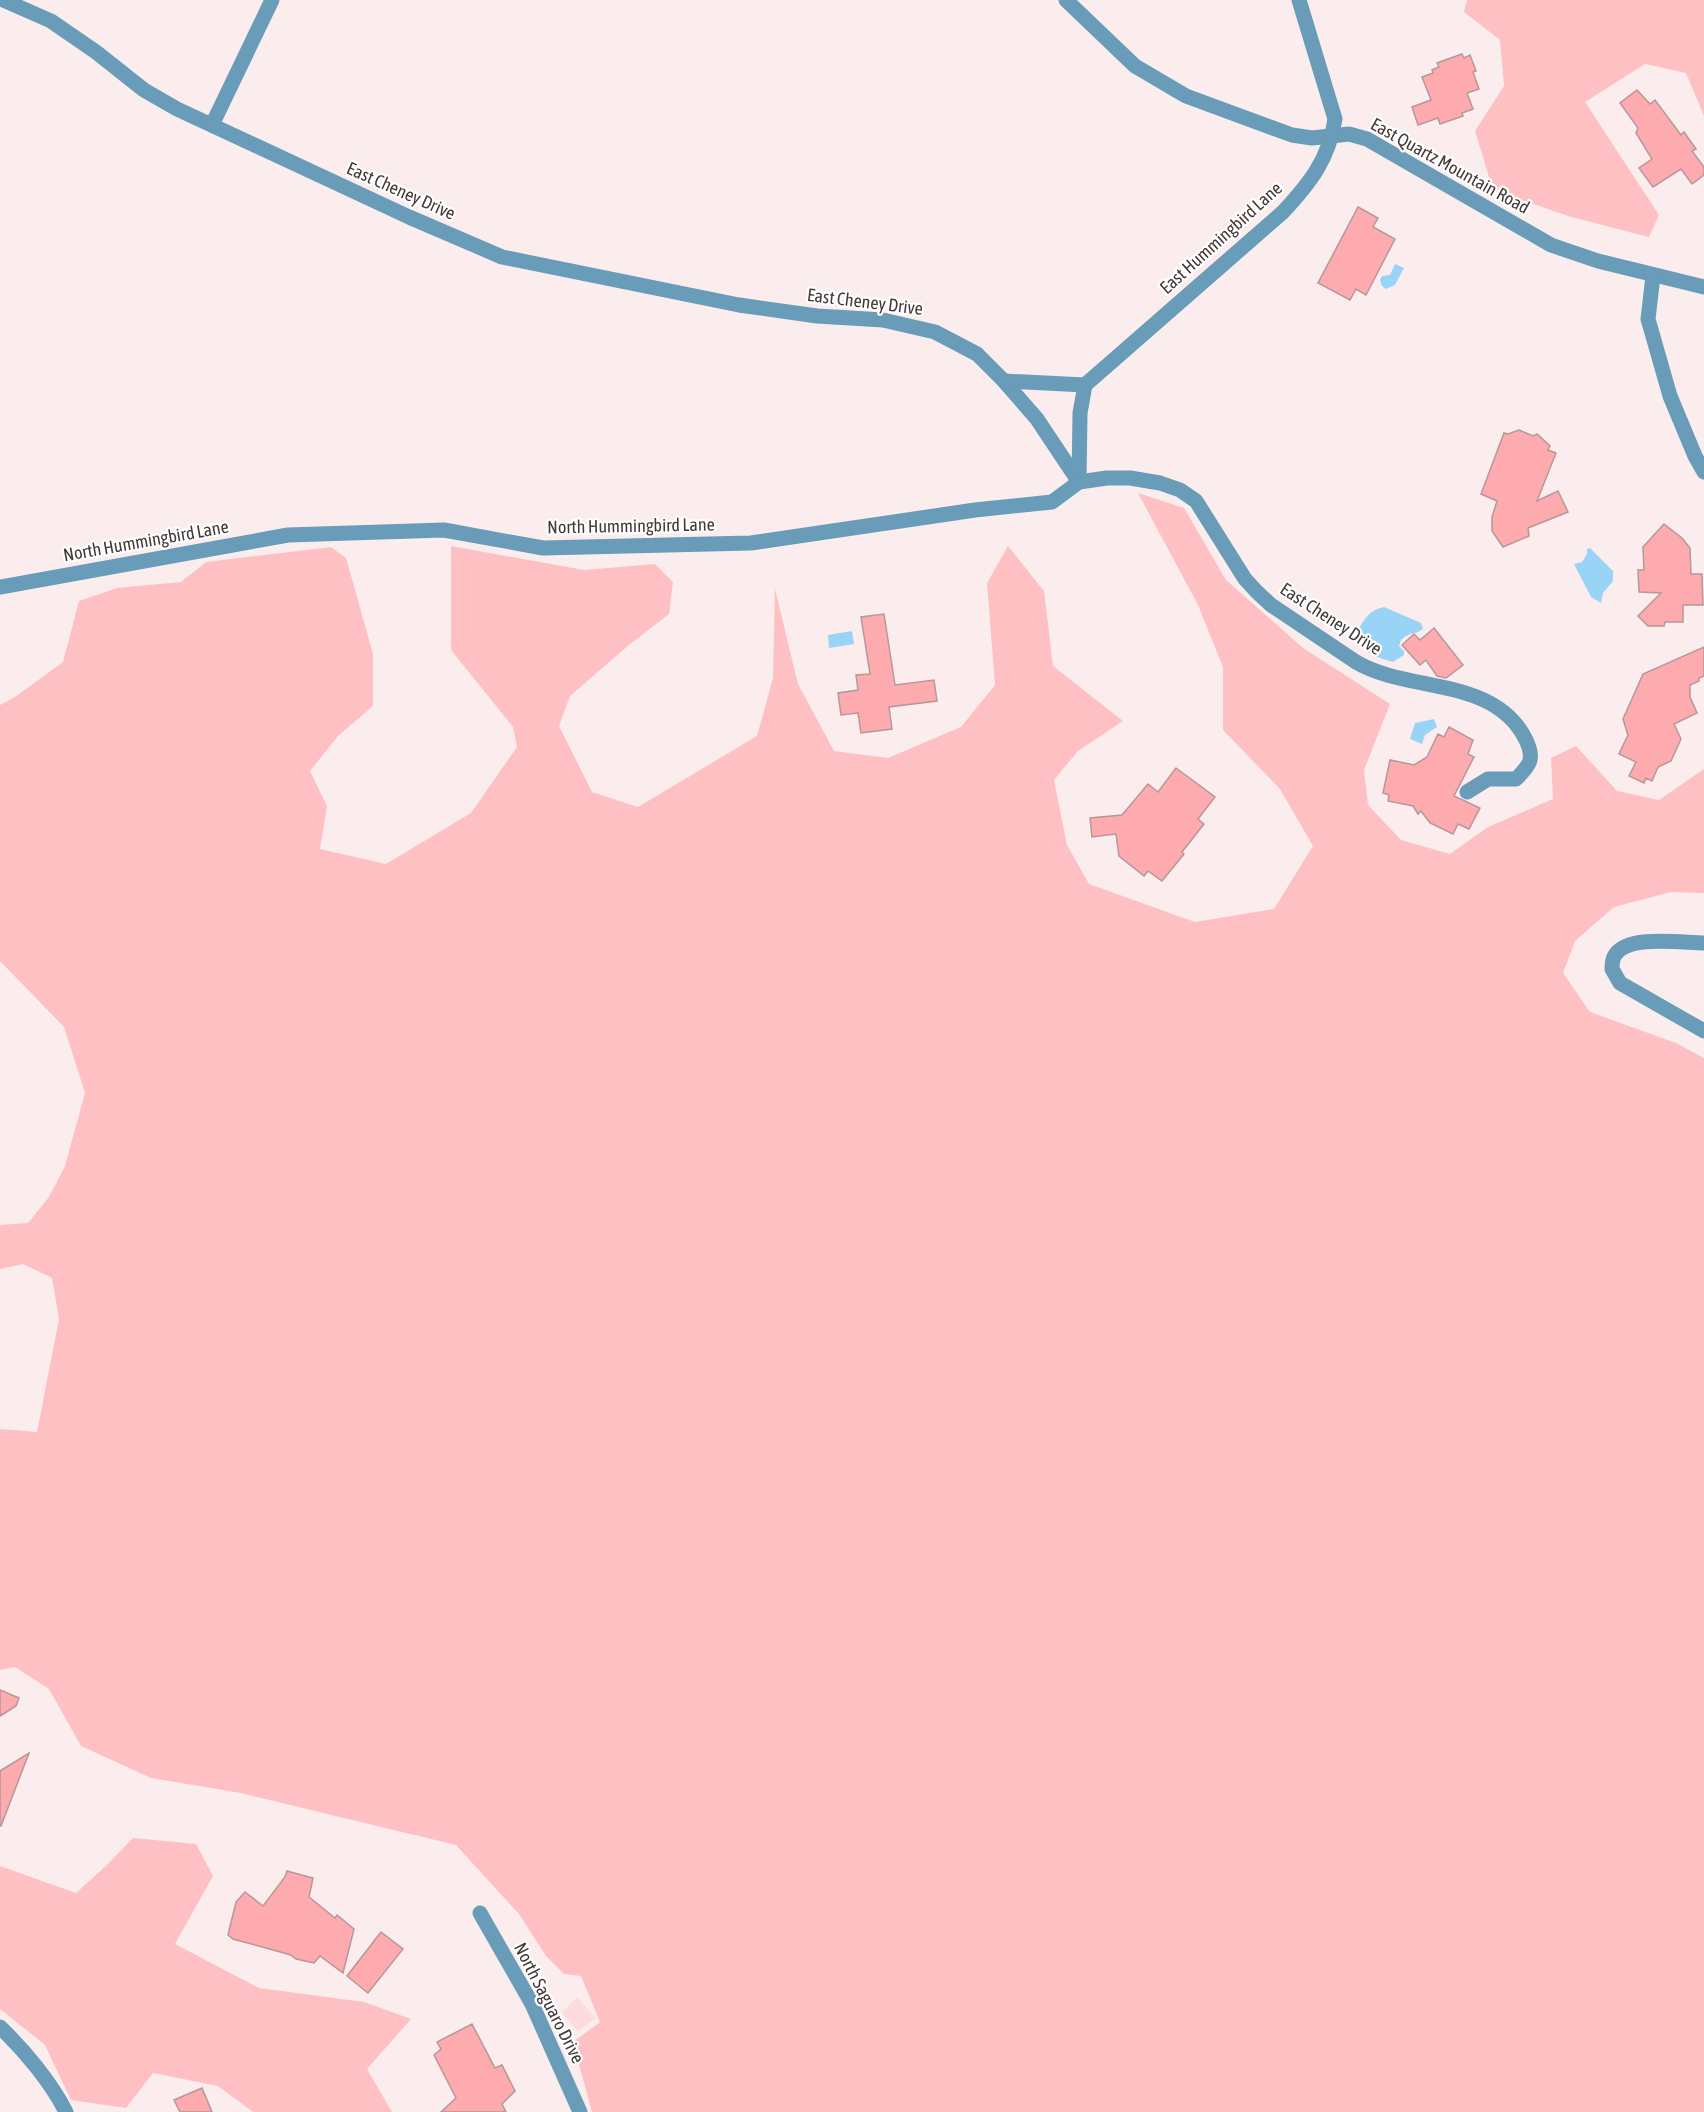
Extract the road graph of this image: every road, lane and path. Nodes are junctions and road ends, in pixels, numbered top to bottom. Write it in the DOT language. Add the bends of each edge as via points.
graph roads {
  1 [pos="3,0"];
  2 [pos="272,0"];
  3 [pos="1066,0"];
  4 [pos="1299,0"];
  5 [pos="212,125"];
  6 [pos="1332,136"];
  7 [pos="1653,276"];
  8 [pos="1704,287"];
  9 [pos="1004,381"];
  10 [pos="1085,385"];
  11 [pos="1704,472"];
  12 [pos="1079,482"];
  13 [pos="0,587"];
  14 [pos="1467,792"];
  15 [pos="1704,944"];
  16 [pos="1704,1031"];
  17 [pos="480,1913"];
  18 [pos="0,2027"];
  19 [pos="66,2112"];
  20 [pos="580,2112"];
  1 -- 5 [label="street, East Cheney Drive" via="51,21 144,90"];
  2 -- 5 [label="street"];
  3 -- 6 [label="street, East Quartz Mountain Road" via="1135,66 1186,96 1292,135"];
  4 -- 6 [label="street, East Hummingbird Lane" via="1335,119"];
  5 -- 9 [label="street, East Cheney Drive" via="502,257 739,305 883,320 934,332 977,354"];
  6 -- 7 [label="street, East Quartz Mountain Road" via="1349,134 1367,139 1551,245"];
  6 -- 10 [label="street, East Hummingbird Lane" via="1310,182 1283,212"];
  7 -- 8 [label="street, East Quartz Mountain Road"];
  7 -- 11 [label="street" via="1648,319 1670,396"];
  9 -- 10 [label="street"];
  9 -- 12 [label="street, East Cheney Drive" via="1037,419"];
  10 -- 12 [label="street" via="1080,413"];
  12 -- 13 [label="street, North Hummingbird Lane" via="1052,502 751,543 543,548 444,530 288,535"];
  12 -- 14 [label="street, East Cheney Drive" via="1130,478 1180,490 1196,501 1245,579 1271,605 1370,671 1472,694 1507,715 1531,750 1529,766 1516,779 1488,779"];
  15 -- 16 [label="street" via="1626,945 1615,954 1612,969 1620,983"];
  17 -- 20 [label="street, North Saguaro Drive" via="532,2004"];
  18 -- 19 [label="street" via="36,2066"];
}
